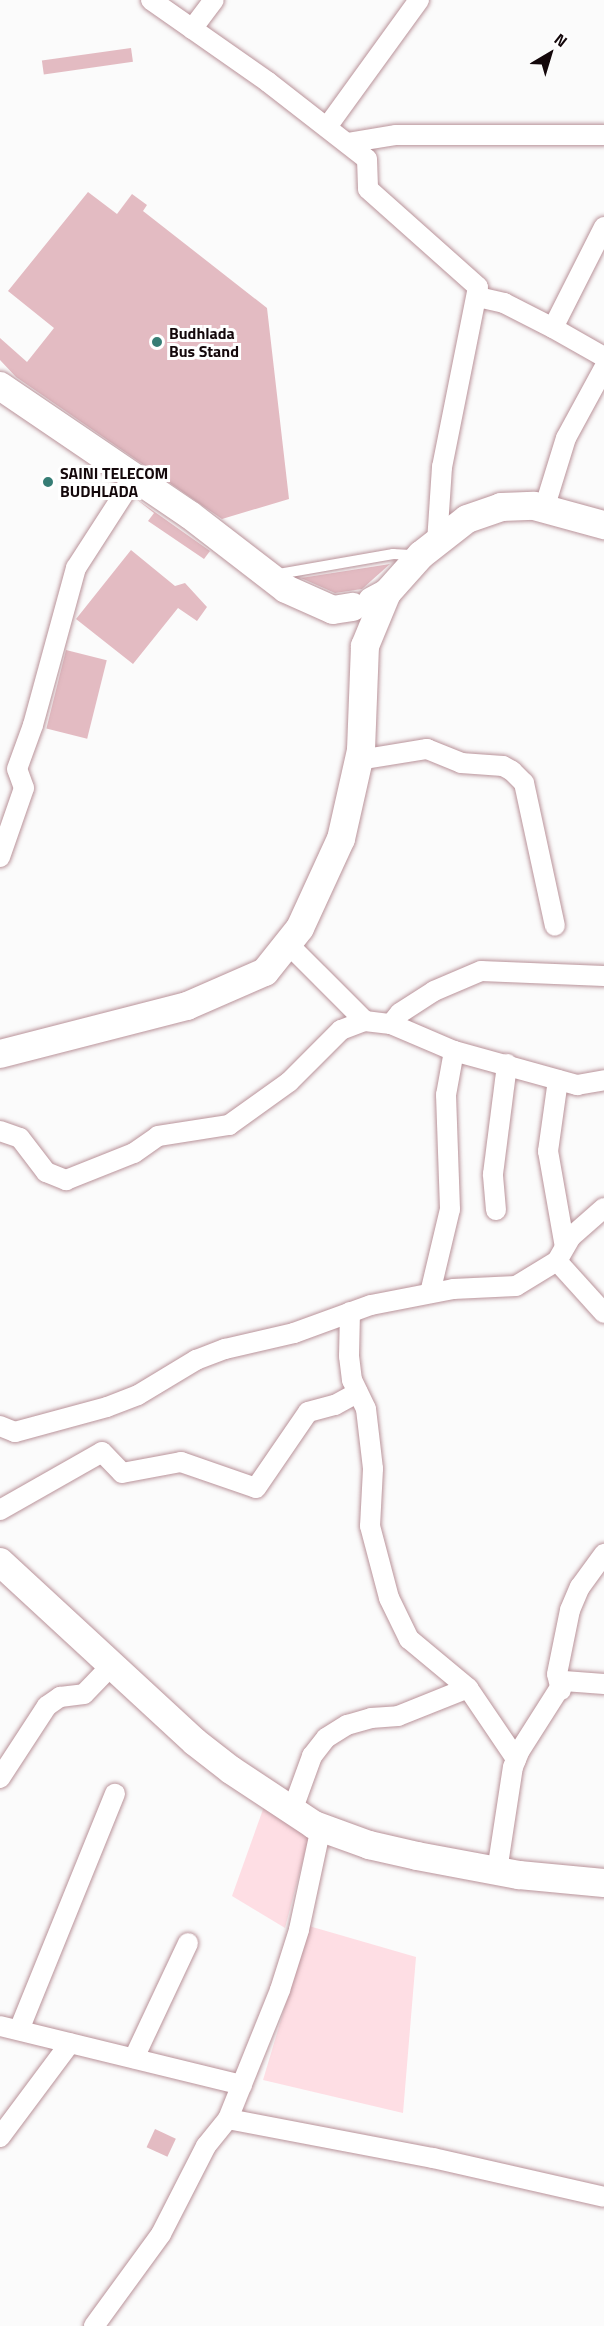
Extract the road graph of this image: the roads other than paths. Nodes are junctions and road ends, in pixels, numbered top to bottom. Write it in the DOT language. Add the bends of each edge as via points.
graph roads {
  1 [pos="151,0"];
  2 [pos="214,0"];
  3 [pos="419,0"];
  4 [pos="192,29"];
  5 [pos="327,127"];
  6 [pos="604,135"];
  7 [pos="347,143"];
  8 [pos="604,227"];
  9 [pos="478,297"];
  10 [pos="553,328"];
  11 [pos="604,357"];
  12 [pos="604,368"];
  13 [pos="0,386"];
  14 [pos="134,478"];
  15 [pos="544,509"];
  16 [pos="604,525"];
  17 [pos="429,548"];
  18 [pos="267,576"];
  19 [pos="361,616"];
  20 [pos="359,760"];
  21 [pos="0,857"];
  22 [pos="555,926"];
  23 [pos="288,944"];
  24 [pos="604,976"];
  25 [pos="365,1021"];
  26 [pos="391,1024"];
  27 [pos="453,1050"];
  28 [pos="0,1054"];
  29 [pos="507,1064"];
  30 [pos="558,1080"];
  31 [pos="604,1080"];
  32 [pos="0,1131"];
  33 [pos="604,1208"];
  34 [pos="496,1210"];
  35 [pos="561,1254"];
  36 [pos="430,1293"];
  37 [pos="350,1312"];
  38 [pos="604,1313"];
  39 [pos="358,1392"];
  40 [pos="0,1426"];
  41 [pos="0,1510"];
  42 [pos="604,1554"];
  43 [pos="0,1562"];
  44 [pos="113,1664"];
  45 [pos="604,1684"];
  46 [pos="468,1688"];
  47 [pos="561,1690"];
  48 [pos="516,1759"];
  49 [pos="0,1778"];
  50 [pos="115,1794"];
  51 [pos="292,1811"];
  52 [pos="321,1827"];
  53 [pos="497,1871"];
  54 [pos="604,1883"];
  55 [pos="188,1943"];
  56 [pos="9,2028"];
  57 [pos="70,2043"];
  58 [pos="134,2058"];
  59 [pos="242,2085"];
  60 [pos="228,2119"];
  61 [pos="0,2137"];
  62 [pos="604,2197"];
  63 [pos="94,2326"];
  1 -- 4 [label="street"];
  2 -- 4 [label="street"];
  3 -- 5 [label="street"];
  4 -- 5 [label="street"];
  5 -- 7 [label="street"];
  6 -- 7 [label="street" via="396,135"];
  7 -- 9 [label="street" via="368,159 368,189 478,287"];
  8 -- 10 [label="street"];
  9 -- 10 [label="street" via="504,303"];
  9 -- 17 [label="street"];
  10 -- 11 [label="street"];
  12 -- 15 [label="street" via="566,438"];
  13 -- 14 [label="street"];
  14 -- 18 [label="street" via="190,515"];
  14 -- 21 [label="street" via="76,568 17,769 24,788"];
  15 -- 16 [label="street"];
  15 -- 17 [label="street" via="501,507 467,519"];
  17 -- 18 [label="lane"];
  17 -- 19 [label="street"];
  18 -- 19 [label="street" via="306,601"];
  19 -- 20 [label="street"];
  20 -- 22 [label="street" via="427,749 460,764 503,766 512,771 524,783"];
  20 -- 23 [label="street" via="341,839 305,918"];
  23 -- 25 [label="street"];
  23 -- 28 [label="street" via="265,972 187,1006"];
  24 -- 26 [label="street" via="482,971 434,991 400,1013"];
  25 -- 26 [label="street"];
  25 -- 32 [label="street" via="353,1022 341,1030 289,1082 229,1125 158,1136 134,1153 66,1180 46,1172 20,1137"];
  26 -- 27 [label="street"];
  27 -- 29 [label="street"];
  27 -- 36 [label="street" via="446,1095 450,1209"];
  29 -- 30 [label="street"];
  29 -- 34 [label="street" via="493,1174"];
  30 -- 31 [label="street" via="577,1085"];
  30 -- 35 [label="street" via="548,1151"];
  33 -- 35 [label="street"];
  35 -- 36 [label="street" via="516,1286"];
  35 -- 38 [label="street"];
  36 -- 37 [label="street"];
  37 -- 39 [label="street" via="349,1356"];
  37 -- 40 [label="street" via="294,1334 225,1348 196,1360 138,1395 107,1407 15,1432"];
  39 -- 41 [label="street" via="335,1405 308,1412 256,1488 181,1462 122,1473 102,1452"];
  39 -- 46 [label="street" via="366,1409 373,1469 370,1526 389,1598 409,1639"];
  42 -- 47 [label="street" via="580,1587 570,1610 557,1674"];
  43 -- 44 [label="street"];
  44 -- 49 [label="street" via="84,1694 60,1697 47,1706"];
  44 -- 51 [label="street" via="195,1742"];
  45 -- 47 [label="street" via="564,1681"];
  46 -- 48 [label="street"];
  46 -- 51 [label="street" via="398,1716 347,1725 326,1738 312,1756"];
  47 -- 48 [label="street"];
  48 -- 53 [label="street"];
  50 -- 56 [label="street"];
  51 -- 52 [label="street"];
  52 -- 53 [label="street" via="369,1845"];
  52 -- 59 [label="street" via="299,1930"];
  53 -- 54 [label="street"];
  55 -- 58 [label="street"];
  56 -- 57 [label="street"];
  57 -- 58 [label="street"];
  57 -- 61 [label="street"];
  58 -- 59 [label="street"];
  59 -- 60 [label="street"];
  60 -- 62 [label="street" via="434,2158"];
  60 -- 63 [label="street" via="206,2146 161,2234"];
}
